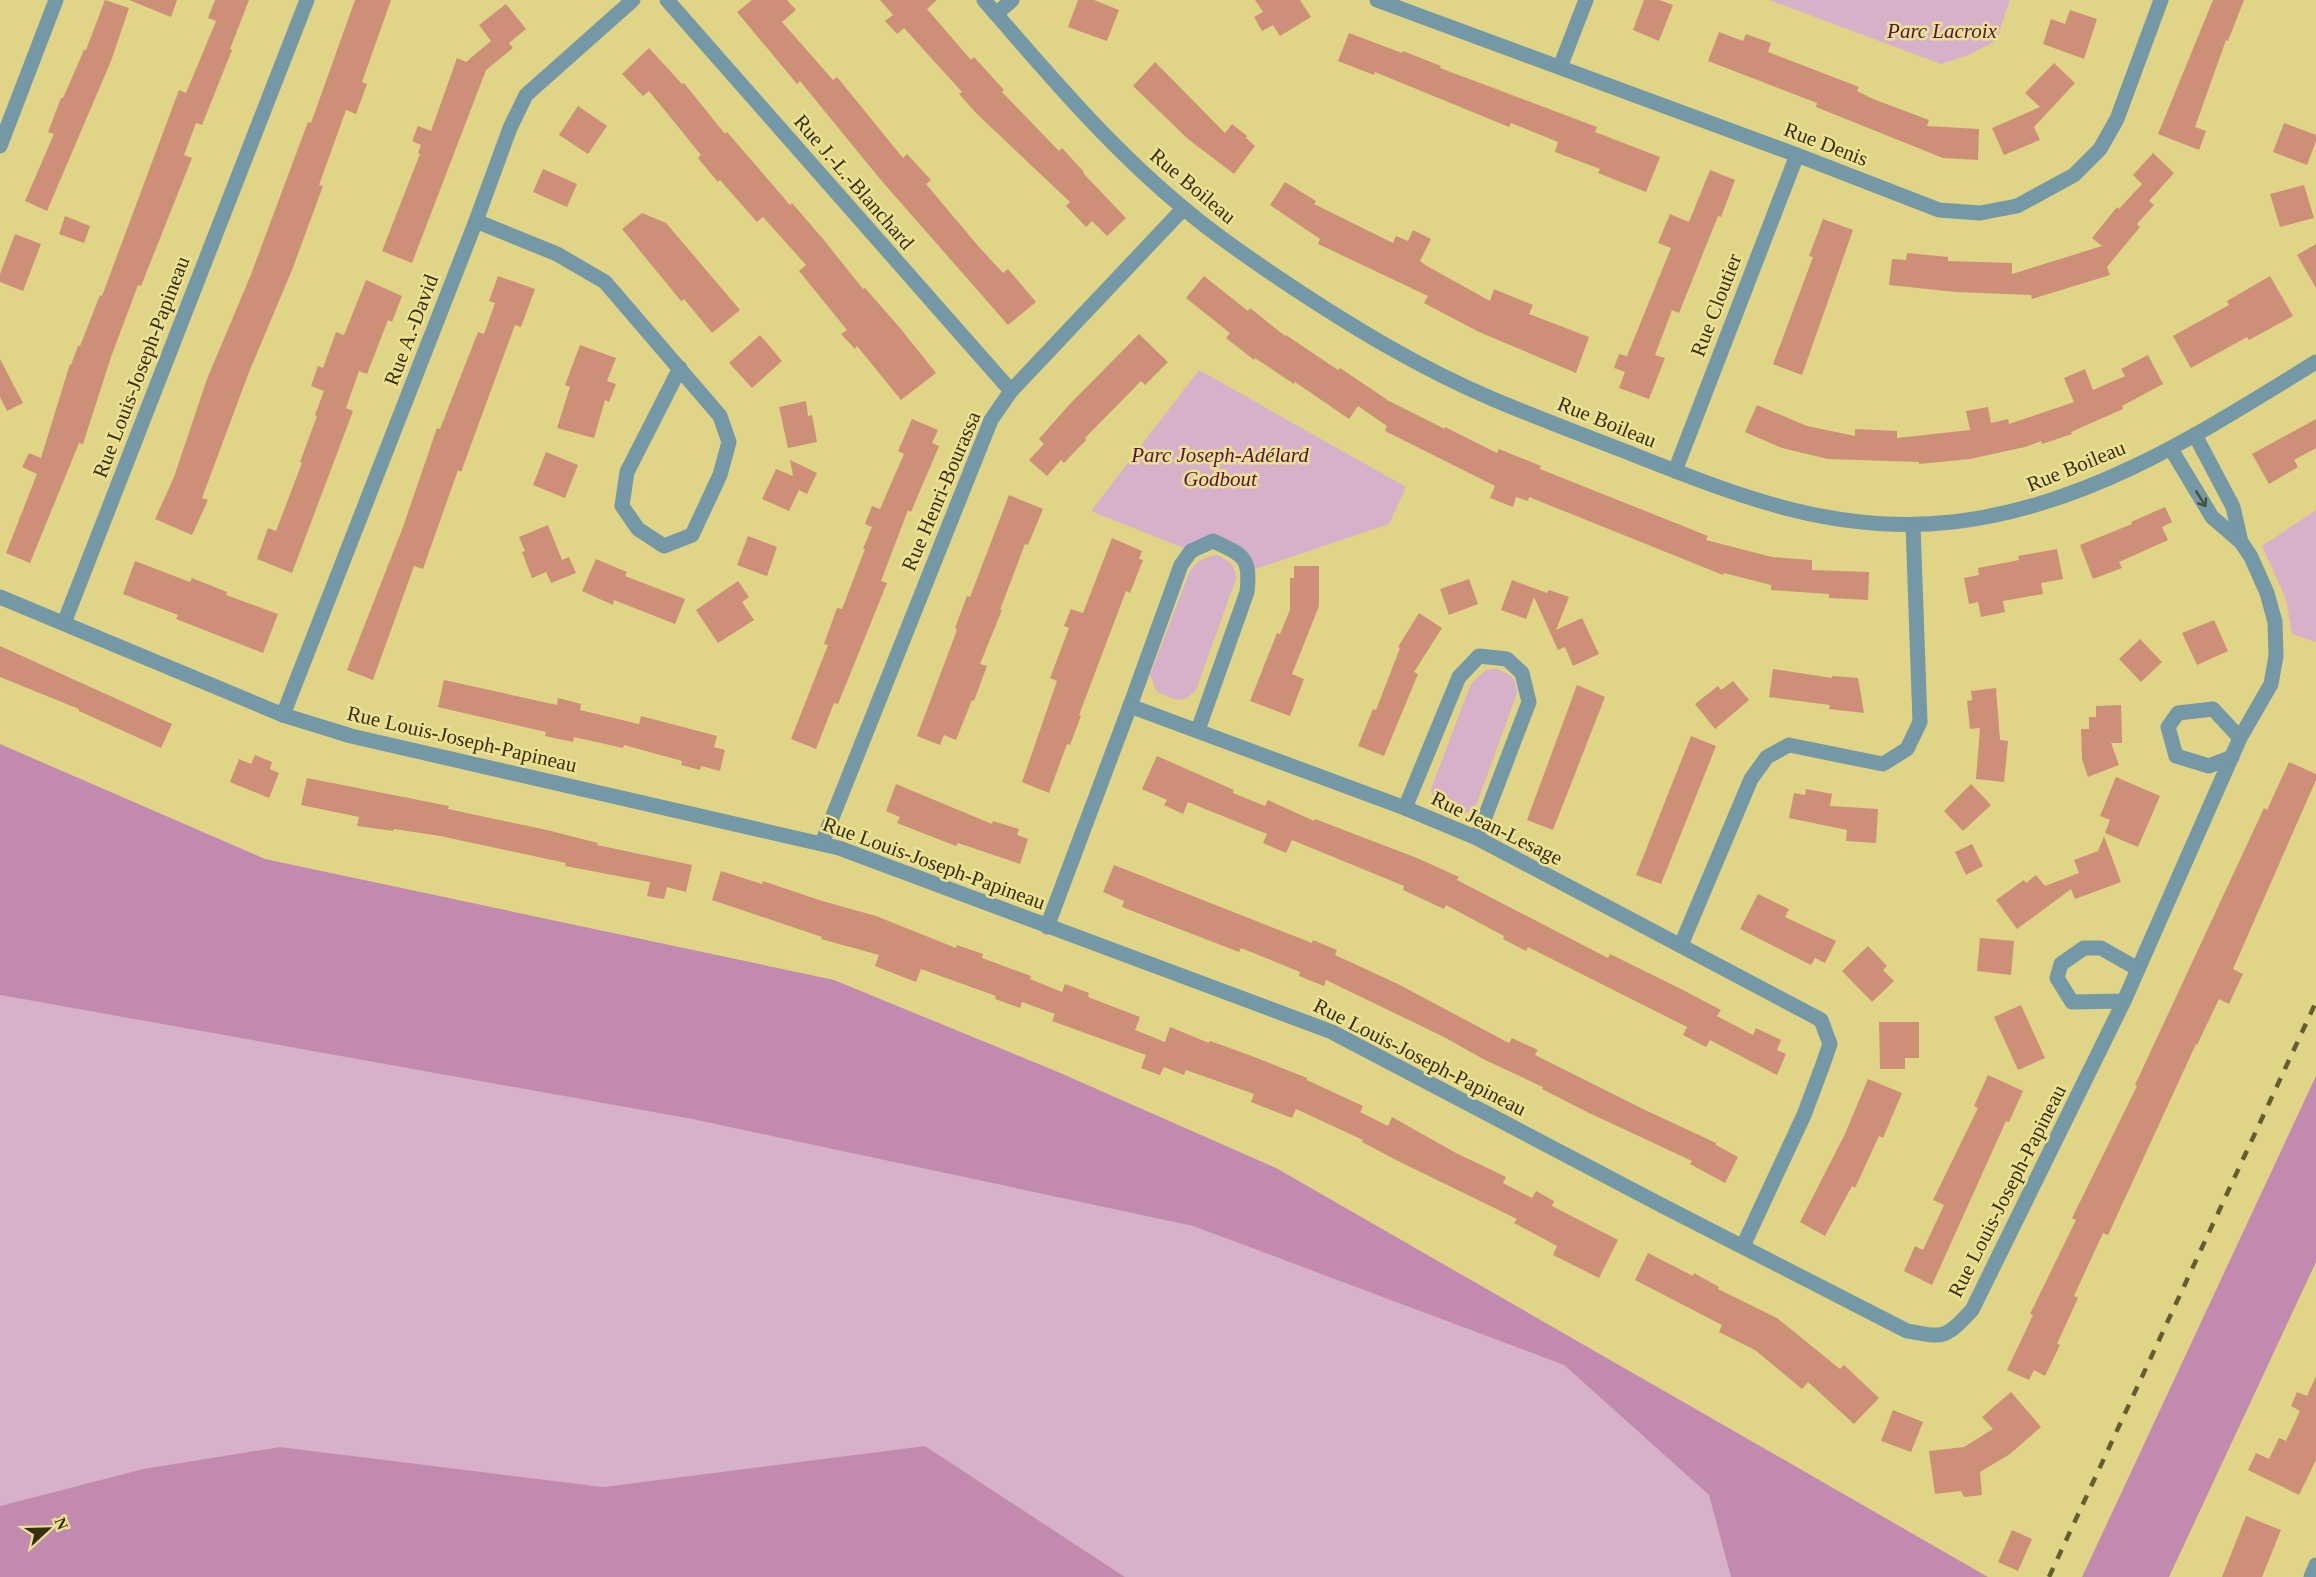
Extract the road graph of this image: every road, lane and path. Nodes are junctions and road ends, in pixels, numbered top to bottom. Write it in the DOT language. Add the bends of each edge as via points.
graph roads {
  1 [pos="56,0"];
  2 [pos="307,0"];
  3 [pos="633,0"];
  4 [pos="667,0"];
  5 [pos="984,0"];
  6 [pos="1012,0"];
  7 [pos="1377,0"];
  8 [pos="1586,0"];
  9 [pos="2161,0"];
  10 [pos="996,14"];
  11 [pos="1560,67"];
  12 [pos="0,146"];
  13 [pos="1797,155"];
  14 [pos="1183,209"];
  15 [pos="476,222"];
  16 [pos="2316,362"];
  17 [pos="680,368"];
  18 [pos="1011,391"];
  19 [pos="2195,435"];
  20 [pos="2170,449"];
  21 [pos="1675,471"];
  22 [pos="1913,525"];
  23 [pos="2241,542"];
  24 [pos="0,597"];
  25 [pos="64,623"];
  26 [pos="1130,706"];
  27 [pos="283,715"];
  28 [pos="1198,730"];
  29 [pos="2240,738"];
  30 [pos="2232,757"];
  31 [pos="1405,808"];
  32 [pos="1477,838"];
  33 [pos="822,843"];
  34 [pos="1047,927"];
  35 [pos="1681,945"];
  36 [pos="2138,969"];
  37 [pos="2124,1001"];
  38 [pos="1743,1246"];
  39 [pos="2316,1565"];
  40 [pos="2311,1577"];
  1 -- 12 [label="street"];
  2 -- 25 [label="street, Rue Louis-Joseph-Papineau"];
  3 -- 15 [label="street, Rue A.-David" via="526,96 510,128"];
  4 -- 18 [label="street, Rue J.-L.-Blanchard"];
  5 -- 10 [label="street, Rue Boileau"];
  6 -- 10 [label="street"];
  7 -- 11 [label="street, Rue Denis"];
  8 -- 11 [label="street"];
  9 -- 13 [label="street, Rue Denis" via="2117,119 2100,149 2074,175 2017,206 1980,213 1939,210"];
  10 -- 14 [label="street, Rue Boileau" via="1090,121"];
  11 -- 13 [label="street, Rue Denis"];
  13 -- 21 [label="street, Rue Cloutier"];
  14 -- 18 [label="street, Rue Henri-Bourassa"];
  14 -- 21 [label="street, Rue Boileau" via="1335,316 1399,354 1493,399"];
  15 -- 17 [label="street" via="557,254 605,282"];
  15 -- 27 [label="street, Rue A.-David"];
  16 -- 19 [label="street, Rue Boileau"];
  17 -- 17 [label="street" via="627,472 622,506 638,529 664,546 692,535 720,475 729,442 720,416"];
  18 -- 33 [label="street, Rue Henri-Bourassa" via="991,420 975,456"];
  19 -- 20 [label="street, Rue Boileau"];
  19 -- 23 [label="street, Rue Louis-Joseph-Papineau" via="2233,507"];
  20 -- 22 [label="street, Rue Boileau" via="2096,485 2040,506"];
  20 -- 23 [label="street, Rue Louis-Joseph-Papineau, one-way" via="2212,517"];
  21 -- 22 [label="street, Rue Boileau" via="1796,512 1854,522"];
  22 -- 35 [label="street" via="1920,722 1907,749 1882,764 1789,745 1767,757 1751,779"];
  23 -- 29 [label="street, Rue Louis-Joseph-Papineau" via="2267,593 2275,622 2276,656 2271,684"];
  24 -- 25 [label="street"];
  25 -- 27 [label="street, Rue Louis-Joseph-Papineau"];
  26 -- 28 [label="street, Rue Jean-Lesage"];
  26 -- 28 [label="street" via="1181,565 1191,551 1213,541 1238,552 1249,571 1247,592"];
  26 -- 34 [label="street"];
  27 -- 33 [label="street, Rue Louis-Joseph-Papineau" via="351,736"];
  28 -- 31 [label="street, Rue Jean-Lesage"];
  29 -- 30 [label="street, Rue Louis-Joseph-Papineau"];
  29 -- 30 [label="street" via="2213,709 2178,713 2168,727 2176,756 2209,766"];
  30 -- 36 [label="street, Rue Louis-Joseph-Papineau"];
  31 -- 32 [label="street, Rue Jean-Lesage"];
  31 -- 32 [label="street" via="1459,677 1479,656 1507,659 1522,673 1529,702"];
  32 -- 35 [label="street, Rue Jean-Lesage"];
  33 -- 34 [label="street, Rue Louis-Joseph-Papineau"];
  34 -- 38 [label="street, Rue Louis-Joseph-Papineau" via="1332,1032"];
  35 -- 38 [label="street, Rue Jean-Lesage" via="1821,1020 1830,1044 1804,1115"];
  36 -- 37 [label="street, Rue Louis-Joseph-Papineau"];
  36 -- 37 [label="street" via="2100,948 2084,948 2061,964 2057,978 2072,1002"];
  37 -- 38 [label="street, Rue Louis-Joseph-Papineau" via="1972,1310 1955,1328 1937,1337 1906,1331"];
  39 -- 40 [label="street"];
}
